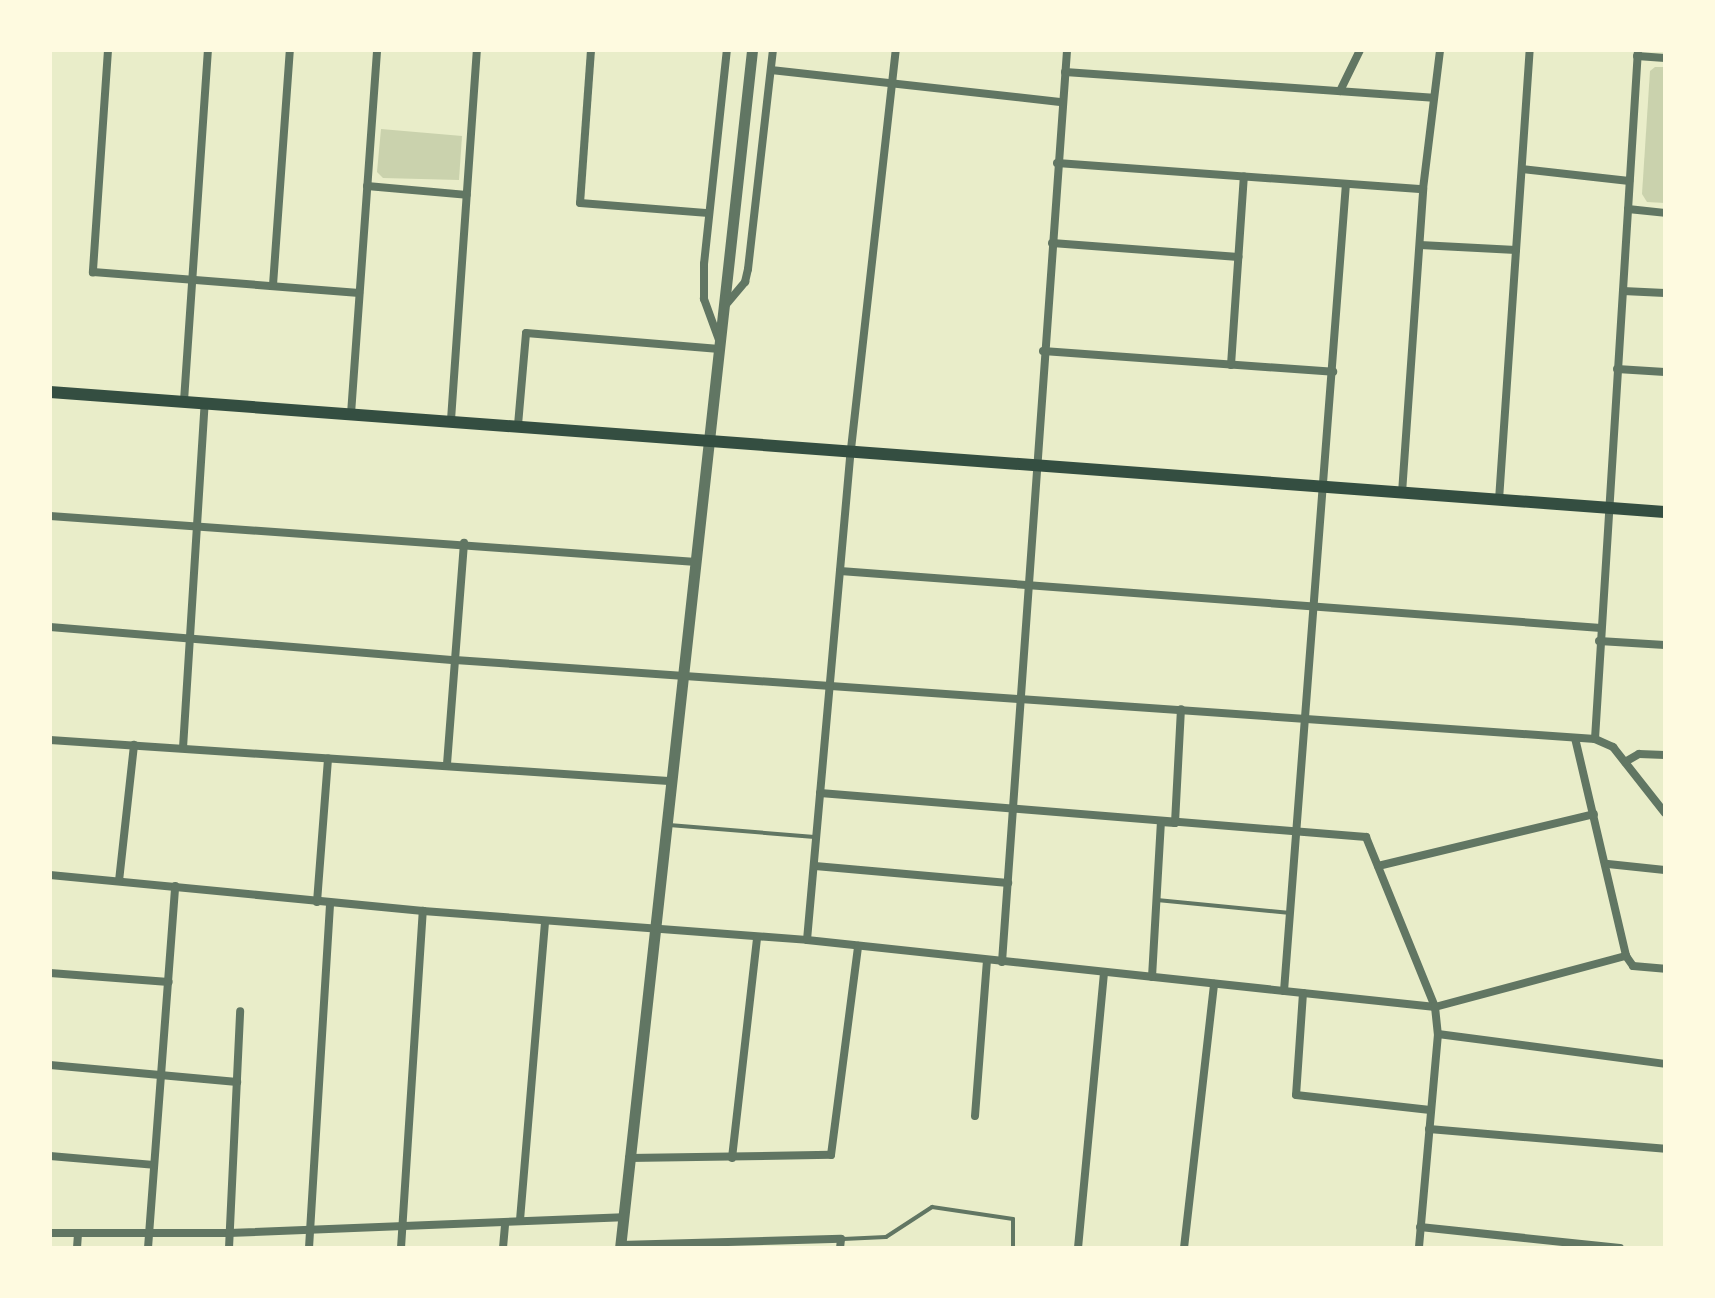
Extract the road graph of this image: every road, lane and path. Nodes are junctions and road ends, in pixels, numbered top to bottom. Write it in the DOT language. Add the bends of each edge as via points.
graph roads {
  1 [pos="108,50"];
  2 [pos="208,50"];
  3 [pos="290,50"];
  4 [pos="377,50"];
  5 [pos="477,50"];
  6 [pos="591,50"];
  7 [pos="727,50"];
  8 [pos="752,50"];
  9 [pos="773,50"];
  10 [pos="896,50"];
  11 [pos="1067,50"];
  12 [pos="1360,50"];
  13 [pos="1440,50"];
  14 [pos="1530,50"];
  15 [pos="1638,53"];
  16 [pos="1665,58"];
  17 [pos="771,70"];
  18 [pos="1065,72"];
  19 [pos="893,83"];
  20 [pos="1340,91"];
  21 [pos="1433,98"];
  22 [pos="1062,102"];
  23 [pos="1057,163"];
  24 [pos="1522,169"];
  25 [pos="1244,176"];
  26 [pos="1629,181"];
  27 [pos="1346,184"];
  28 [pos="367,186"];
  29 [pos="1423,189"];
  30 [pos="467,195"];
  31 [pos="1628,209"];
  32 [pos="706,213"];
  33 [pos="1665,213"];
  34 [pos="1052,243"];
  35 [pos="1420,245"];
  36 [pos="1516,250"];
  37 [pos="1238,257"];
  38 [pos="192,279"];
  39 [pos="273,285"];
  40 [pos="1623,291"];
  41 [pos="359,293"];
  42 [pos="1665,293"];
  43 [pos="724,307"];
  44 [pos="720,345"];
  45 [pos="1043,351"];
  46 [pos="1231,365"];
  47 [pos="1617,369"];
  48 [pos="1333,372"];
  49 [pos="1665,372"];
  50 [pos="50,392"];
  51 [pos="184,401"];
  52 [pos="205,403"];
  53 [pos="351,414"];
  54 [pos="451,420"];
  55 [pos="518,425"];
  56 [pos="712,440"];
  57 [pos="851,449"];
  58 [pos="1037,465"];
  59 [pos="1321,483"];
  60 [pos="1402,493"];
  61 [pos="1499,500"];
  62 [pos="1607,508"];
  63 [pos="1665,512"];
  64 [pos="50,516"];
  65 [pos="196,527"];
  66 [pos="464,543"];
  67 [pos="696,562"];
  68 [pos="840,571"];
  69 [pos="1030,585"];
  70 [pos="1311,606"];
  71 [pos="50,627"];
  72 [pos="1601,628"];
  73 [pos="190,637"];
  74 [pos="1599,641"];
  75 [pos="1665,645"];
  76 [pos="455,660"];
  77 [pos="682,674"];
  78 [pos="828,685"];
  79 [pos="1022,699"];
  80 [pos="1181,709"];
  81 [pos="1305,718"];
  82 [pos="1575,738"];
  83 [pos="1595,739"];
  84 [pos="50,740"];
  85 [pos="134,745"];
  86 [pos="183,748"];
  87 [pos="1665,755"];
  88 [pos="328,758"];
  89 [pos="1625,762"];
  90 [pos="447,764"];
  91 [pos="669,781"];
  92 [pos="820,793"];
  93 [pos="1014,811"];
  94 [pos="1665,813"];
  95 [pos="1594,814"];
  96 [pos="1175,823"];
  97 [pos="665,825"];
  98 [pos="1296,832"];
  99 [pos="818,837"];
  100 [pos="1608,864"];
  101 [pos="815,866"];
  102 [pos="1378,866"];
  103 [pos="1665,870"];
  104 [pos="50,875"];
  105 [pos="119,881"];
  106 [pos="1008,883"];
  107 [pos="175,886"];
  108 [pos="1157,900"];
  109 [pos="317,902"];
  110 [pos="330,903"];
  111 [pos="423,911"];
  112 [pos="1290,913"];
  113 [pos="545,921"];
  114 [pos="654,929"];
  115 [pos="757,938"];
  116 [pos="807,940"];
  117 [pos="858,946"];
  118 [pos="1626,956"];
  119 [pos="987,961"];
  120 [pos="1002,962"];
  121 [pos="1665,969"];
  122 [pos="1104,972"];
  123 [pos="50,973"];
  124 [pos="1152,977"];
  125 [pos="169,982"];
  126 [pos="1214,984"];
  127 [pos="1284,991"];
  128 [pos="1303,993"];
  129 [pos="1435,1007"];
  130 [pos="240,1011"];
  131 [pos="1438,1034"];
  132 [pos="1665,1064"];
  133 [pos="50,1065"];
  134 [pos="162,1074"];
  135 [pos="237,1082"];
  136 [pos="1430,1110"];
  137 [pos="975,1116"];
  138 [pos="1429,1129"];
  139 [pos="1665,1149"];
  140 [pos="50,1156"];
  141 [pos="629,1158"];
  142 [pos="732,1158"];
  143 [pos="154,1165"];
  144 [pos="623,1217"];
  145 [pos="520,1220"];
  146 [pos="403,1223"];
  147 [pos="505,1223"];
  148 [pos="1420,1227"];
  149 [pos="309,1229"];
  150 [pos="50,1233"];
  151 [pos="78,1233"];
  152 [pos="229,1233"];
  153 [pos="149,1234"];
  154 [pos="841,1244"];
  155 [pos="754,1245"];
  156 [pos="620,1246"];
  157 [pos="77,1248"];
  158 [pos="148,1248"];
  159 [pos="229,1248"];
  160 [pos="309,1248"];
  161 [pos="401,1248"];
  162 [pos="503,1248"];
  163 [pos="1013,1248"];
  164 [pos="1078,1248"];
  165 [pos="1184,1248"];
  166 [pos="1419,1248"];
  167 [pos="1620,1248"];
  1 -- 38 [label="street" via="93,272"];
  2 -- 38 [label="street"];
  3 -- 39 [label="street"];
  4 -- 28 [label="street"];
  5 -- 30 [label="street"];
  6 -- 32 [label="street" via="580,203"];
  7 -- 32 [label="street"];
  8 -- 43 [label="street"];
  9 -- 17 [label="street"];
  10 -- 19 [label="street"];
  11 -- 18 [label="street"];
  12 -- 20 [label="street"];
  13 -- 21 [label="street"];
  14 -- 24 [label="street"];
  15 -- 16 [label="street"];
  15 -- 26 [label="street"];
  17 -- 19 [label="street"];
  17 -- 43 [label="street" via="748,269 745,282"];
  18 -- 20 [label="street"];
  18 -- 22 [label="street"];
  19 -- 22 [label="street"];
  19 -- 57 [label="street"];
  20 -- 21 [label="street"];
  21 -- 29 [label="street"];
  22 -- 23 [label="street"];
  23 -- 25 [label="street"];
  23 -- 34 [label="street"];
  24 -- 26 [label="street"];
  24 -- 36 [label="street"];
  25 -- 27 [label="street"];
  25 -- 37 [label="street"];
  26 -- 31 [label="street"];
  27 -- 29 [label="street"];
  27 -- 48 [label="street"];
  28 -- 30 [label="street"];
  28 -- 41 [label="street"];
  29 -- 35 [label="street"];
  30 -- 54 [label="street"];
  31 -- 33 [label="street"];
  31 -- 40 [label="street"];
  32 -- 44 [label="street" via="704,299"];
  34 -- 37 [label="street"];
  34 -- 45 [label="street"];
  35 -- 36 [label="street"];
  35 -- 60 [label="street"];
  36 -- 61 [label="street"];
  37 -- 46 [label="street"];
  38 -- 39 [label="street"];
  38 -- 51 [label="street"];
  39 -- 41 [label="street"];
  40 -- 42 [label="street"];
  40 -- 47 [label="street"];
  41 -- 53 [label="street"];
  43 -- 44 [label="street"];
  44 -- 55 [label="street" via="526,333"];
  44 -- 56 [label="street"];
  45 -- 46 [label="street"];
  45 -- 58 [label="street"];
  46 -- 48 [label="street"];
  47 -- 49 [label="street"];
  47 -- 62 [label="street"];
  48 -- 59 [label="street"];
  50 -- 51 [label="main road"];
  51 -- 52 [label="main road"];
  52 -- 53 [label="main road"];
  52 -- 65 [label="street"];
  53 -- 54 [label="main road"];
  54 -- 55 [label="main road"];
  55 -- 56 [label="main road"];
  56 -- 57 [label="main road"];
  56 -- 67 [label="street"];
  57 -- 58 [label="main road"];
  57 -- 68 [label="street"];
  58 -- 59 [label="main road"];
  58 -- 69 [label="street"];
  59 -- 60 [label="main road"];
  59 -- 70 [label="street"];
  60 -- 61 [label="main road"];
  61 -- 62 [label="main road"];
  62 -- 63 [label="main road"];
  62 -- 72 [label="street"];
  64 -- 65 [label="street"];
  65 -- 66 [label="street"];
  65 -- 73 [label="street"];
  66 -- 67 [label="street"];
  66 -- 76 [label="street"];
  67 -- 77 [label="street"];
  68 -- 69 [label="street"];
  68 -- 78 [label="street"];
  69 -- 70 [label="street"];
  69 -- 79 [label="street"];
  70 -- 72 [label="street"];
  70 -- 81 [label="street"];
  71 -- 73 [label="street"];
  72 -- 74 [label="street"];
  73 -- 76 [label="street"];
  73 -- 86 [label="street"];
  74 -- 75 [label="street"];
  74 -- 83 [label="street"];
  76 -- 77 [label="street"];
  76 -- 90 [label="street"];
  77 -- 78 [label="street"];
  77 -- 91 [label="street"];
  78 -- 79 [label="street"];
  78 -- 92 [label="street"];
  79 -- 80 [label="street"];
  79 -- 93 [label="street"];
  80 -- 81 [label="street"];
  80 -- 96 [label="street"];
  81 -- 82 [label="street"];
  81 -- 98 [label="street"];
  82 -- 83 [label="street"];
  82 -- 95 [label="street"];
  83 -- 89 [label="street" via="1613,747"];
  84 -- 85 [label="street"];
  85 -- 86 [label="street"];
  85 -- 105 [label="street"];
  86 -- 88 [label="street"];
  87 -- 89 [label="street" via="1639,754"];
  88 -- 90 [label="street"];
  88 -- 109 [label="street"];
  89 -- 94 [label="street"];
  90 -- 91 [label="street"];
  91 -- 97 [label="street"];
  92 -- 93 [label="street"];
  92 -- 99 [label="street"];
  93 -- 96 [label="street"];
  93 -- 106 [label="street"];
  95 -- 100 [label="street"];
  95 -- 102 [label="street"];
  96 -- 98 [label="street"];
  96 -- 108 [label="street" via="1161,822"];
  97 -- 99 [label="lane"];
  97 -- 114 [label="street"];
  98 -- 102 [label="street" via="1366,837"];
  98 -- 112 [label="street"];
  99 -- 101 [label="street"];
  100 -- 103 [label="street"];
  100 -- 118 [label="street"];
  101 -- 106 [label="street"];
  101 -- 116 [label="street"];
  102 -- 129 [label="street"];
  104 -- 105 [label="street"];
  105 -- 107 [label="street"];
  106 -- 120 [label="street"];
  107 -- 109 [label="street"];
  107 -- 125 [label="street"];
  108 -- 112 [label="lane"];
  108 -- 124 [label="street"];
  109 -- 110 [label="street"];
  110 -- 111 [label="street"];
  110 -- 149 [label="street"];
  111 -- 113 [label="street"];
  111 -- 146 [label="street"];
  112 -- 127 [label="street"];
  113 -- 114 [label="street"];
  113 -- 145 [label="street"];
  114 -- 115 [label="street"];
  114 -- 141 [label="street"];
  115 -- 116 [label="street"];
  115 -- 142 [label="street"];
  116 -- 117 [label="street"];
  117 -- 119 [label="street"];
  117 -- 142 [label="street" via="831,1155"];
  118 -- 121 [label="street" via="1633,966"];
  118 -- 129 [label="street"];
  119 -- 120 [label="street"];
  119 -- 137 [label="street"];
  120 -- 122 [label="street"];
  122 -- 124 [label="street"];
  122 -- 164 [label="street"];
  123 -- 125 [label="street"];
  124 -- 126 [label="street"];
  125 -- 134 [label="street"];
  126 -- 127 [label="street"];
  126 -- 165 [label="street"];
  127 -- 128 [label="street"];
  128 -- 129 [label="street"];
  128 -- 136 [label="street" via="1296,1095"];
  129 -- 131 [label="street"];
  130 -- 135 [label="street"];
  131 -- 132 [label="street"];
  131 -- 136 [label="street"];
  133 -- 134 [label="street"];
  134 -- 135 [label="street"];
  134 -- 143 [label="street"];
  135 -- 152 [label="street"];
  136 -- 138 [label="street"];
  138 -- 139 [label="street"];
  138 -- 148 [label="street"];
  140 -- 143 [label="street"];
  141 -- 142 [label="street"];
  141 -- 144 [label="street"];
  143 -- 153 [label="street"];
  144 -- 145 [label="street"];
  144 -- 156 [label="street"];
  145 -- 147 [label="street"];
  146 -- 147 [label="street"];
  146 -- 149 [label="street"];
  146 -- 161 [label="street"];
  147 -- 162 [label="street"];
  148 -- 166 [label="street"];
  148 -- 167 [label="street"];
  149 -- 152 [label="street"];
  149 -- 160 [label="street"];
  150 -- 151 [label="street"];
  151 -- 153 [label="street"];
  151 -- 157 [label="street"];
  152 -- 153 [label="street"];
  152 -- 159 [label="street"];
  153 -- 158 [label="street"];
  154 -- 155 [label="street"];
  154 -- 163 [label="lane" via="886,1237 932,1207 1013,1219"];
  155 -- 156 [label="street"];
}
